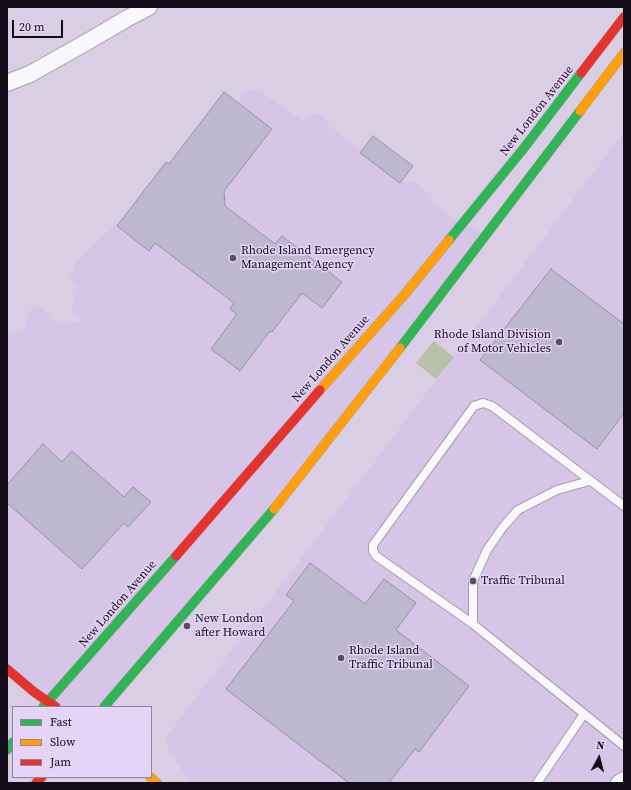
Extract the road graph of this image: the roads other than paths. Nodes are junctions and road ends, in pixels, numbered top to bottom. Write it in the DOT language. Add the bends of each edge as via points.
graph roads {
  1 [pos="149,7"];
  2 [pos="624,17"];
  3 [pos="624,53"];
  4 [pos="7,83"];
  5 [pos="589,481"];
  6 [pos="624,505"];
  7 [pos="473,624"];
  8 [pos="7,669"];
  9 [pos="46,704"];
  10 [pos="105,706"];
  11 [pos="584,714"];
  12 [pos="624,746"];
  13 [pos="624,780"];
  14 [pos="537,783"];
  15 [pos="619,783"];
  1 -- 4 [label="street" via="30,74"];
  2 -- 9 [label="main road, New London Avenue" via="524,148 405,294"];
  3 -- 10 [label="main road" via="408,338 269,515"];
  5 -- 6 [label="lane"];
  5 -- 7 [label="lane" via="544,496 518,510 503,527 487,550 474,581"];
  5 -- 7 [label="lane" via="492,406 483,403 474,406 373,545 372,551"];
  7 -- 11 [label="lane"];
  8 -- 9 [label="main road"];
  11 -- 12 [label="lane"];
  11 -- 14 [label="lane"];
  13 -- 15 [label="street"];
}
